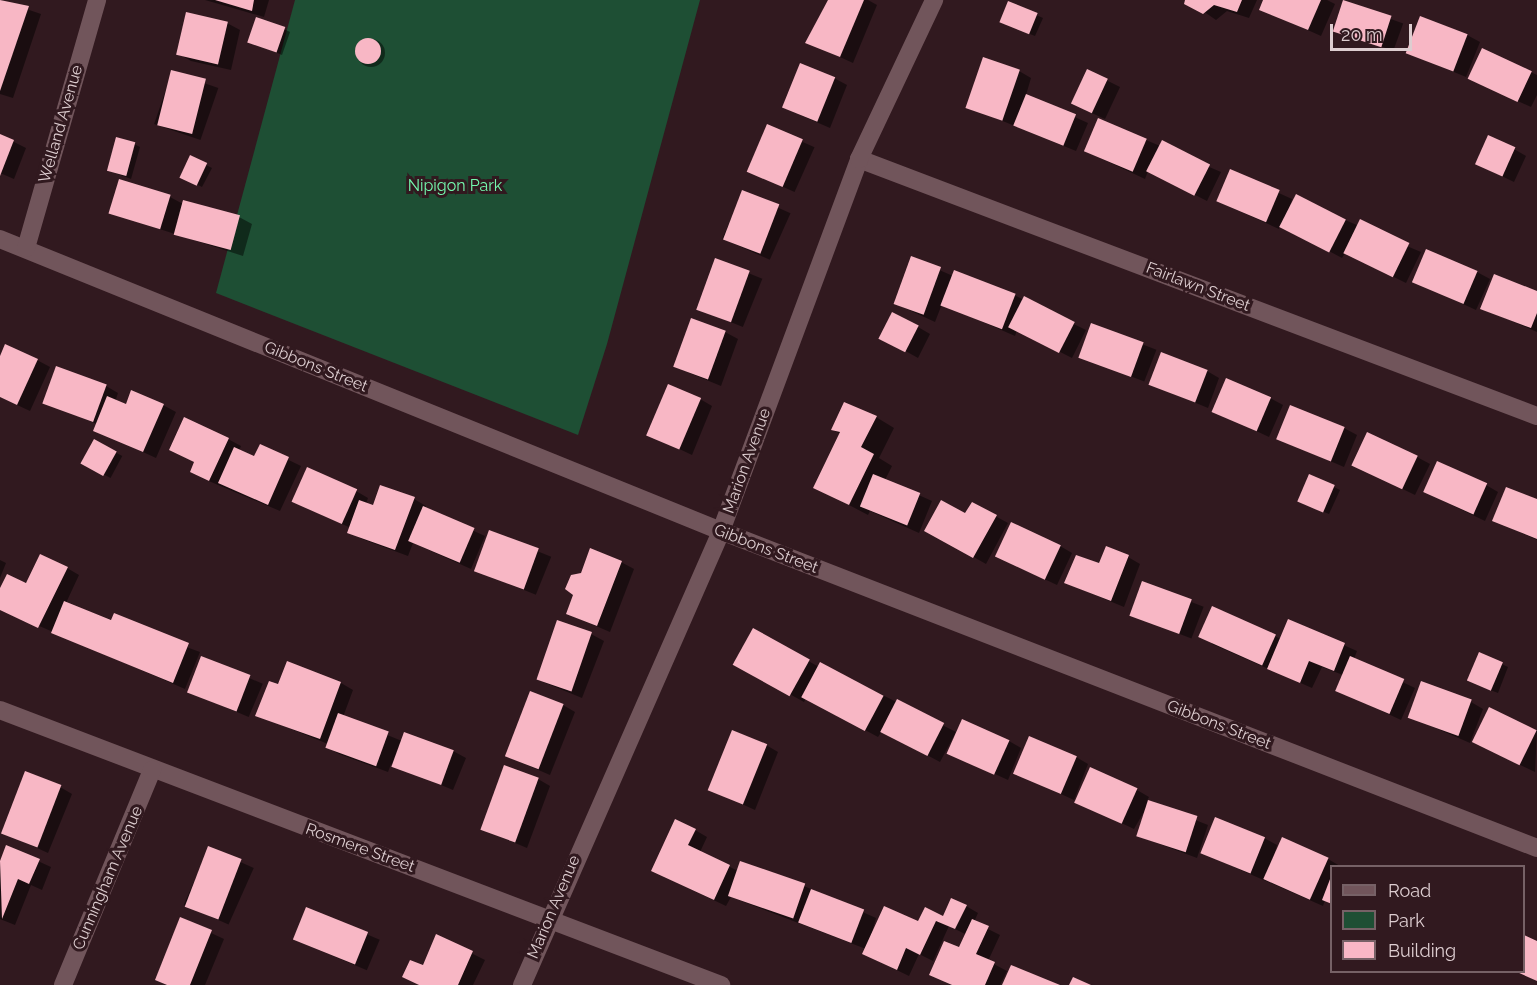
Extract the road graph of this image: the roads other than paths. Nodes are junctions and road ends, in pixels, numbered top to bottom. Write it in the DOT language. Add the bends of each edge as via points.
graph roads {
  1 [pos="97,0"];
  2 [pos="934,0"];
  3 [pos="859,159"];
  4 [pos="0,239"];
  5 [pos="26,248"];
  6 [pos="1537,416"];
  7 [pos="721,531"];
  8 [pos="0,710"];
  9 [pos="152,770"];
  10 [pos="1537,848"];
  11 [pos="549,918"];
  12 [pos="63,985"];
  13 [pos="522,985"];
  14 [pos="721,985"];
  1 -- 5 [label="street, Welland Avenue"];
  2 -- 3 [label="street, Marion Avenue"];
  3 -- 6 [label="street, Fairlawn Street"];
  3 -- 7 [label="street, Marion Avenue"];
  4 -- 5 [label="street, Gibbons Street"];
  5 -- 7 [label="street, Gibbons Street"];
  7 -- 10 [label="street, Gibbons Street"];
  7 -- 11 [label="street, Marion Avenue"];
  8 -- 9 [label="street, Rosmere Street"];
  9 -- 11 [label="street, Rosmere Street"];
  9 -- 12 [label="street, Cunningham Avenue"];
  11 -- 13 [label="street, Marion Avenue"];
  11 -- 14 [label="street, Rosmere Street"];
}
